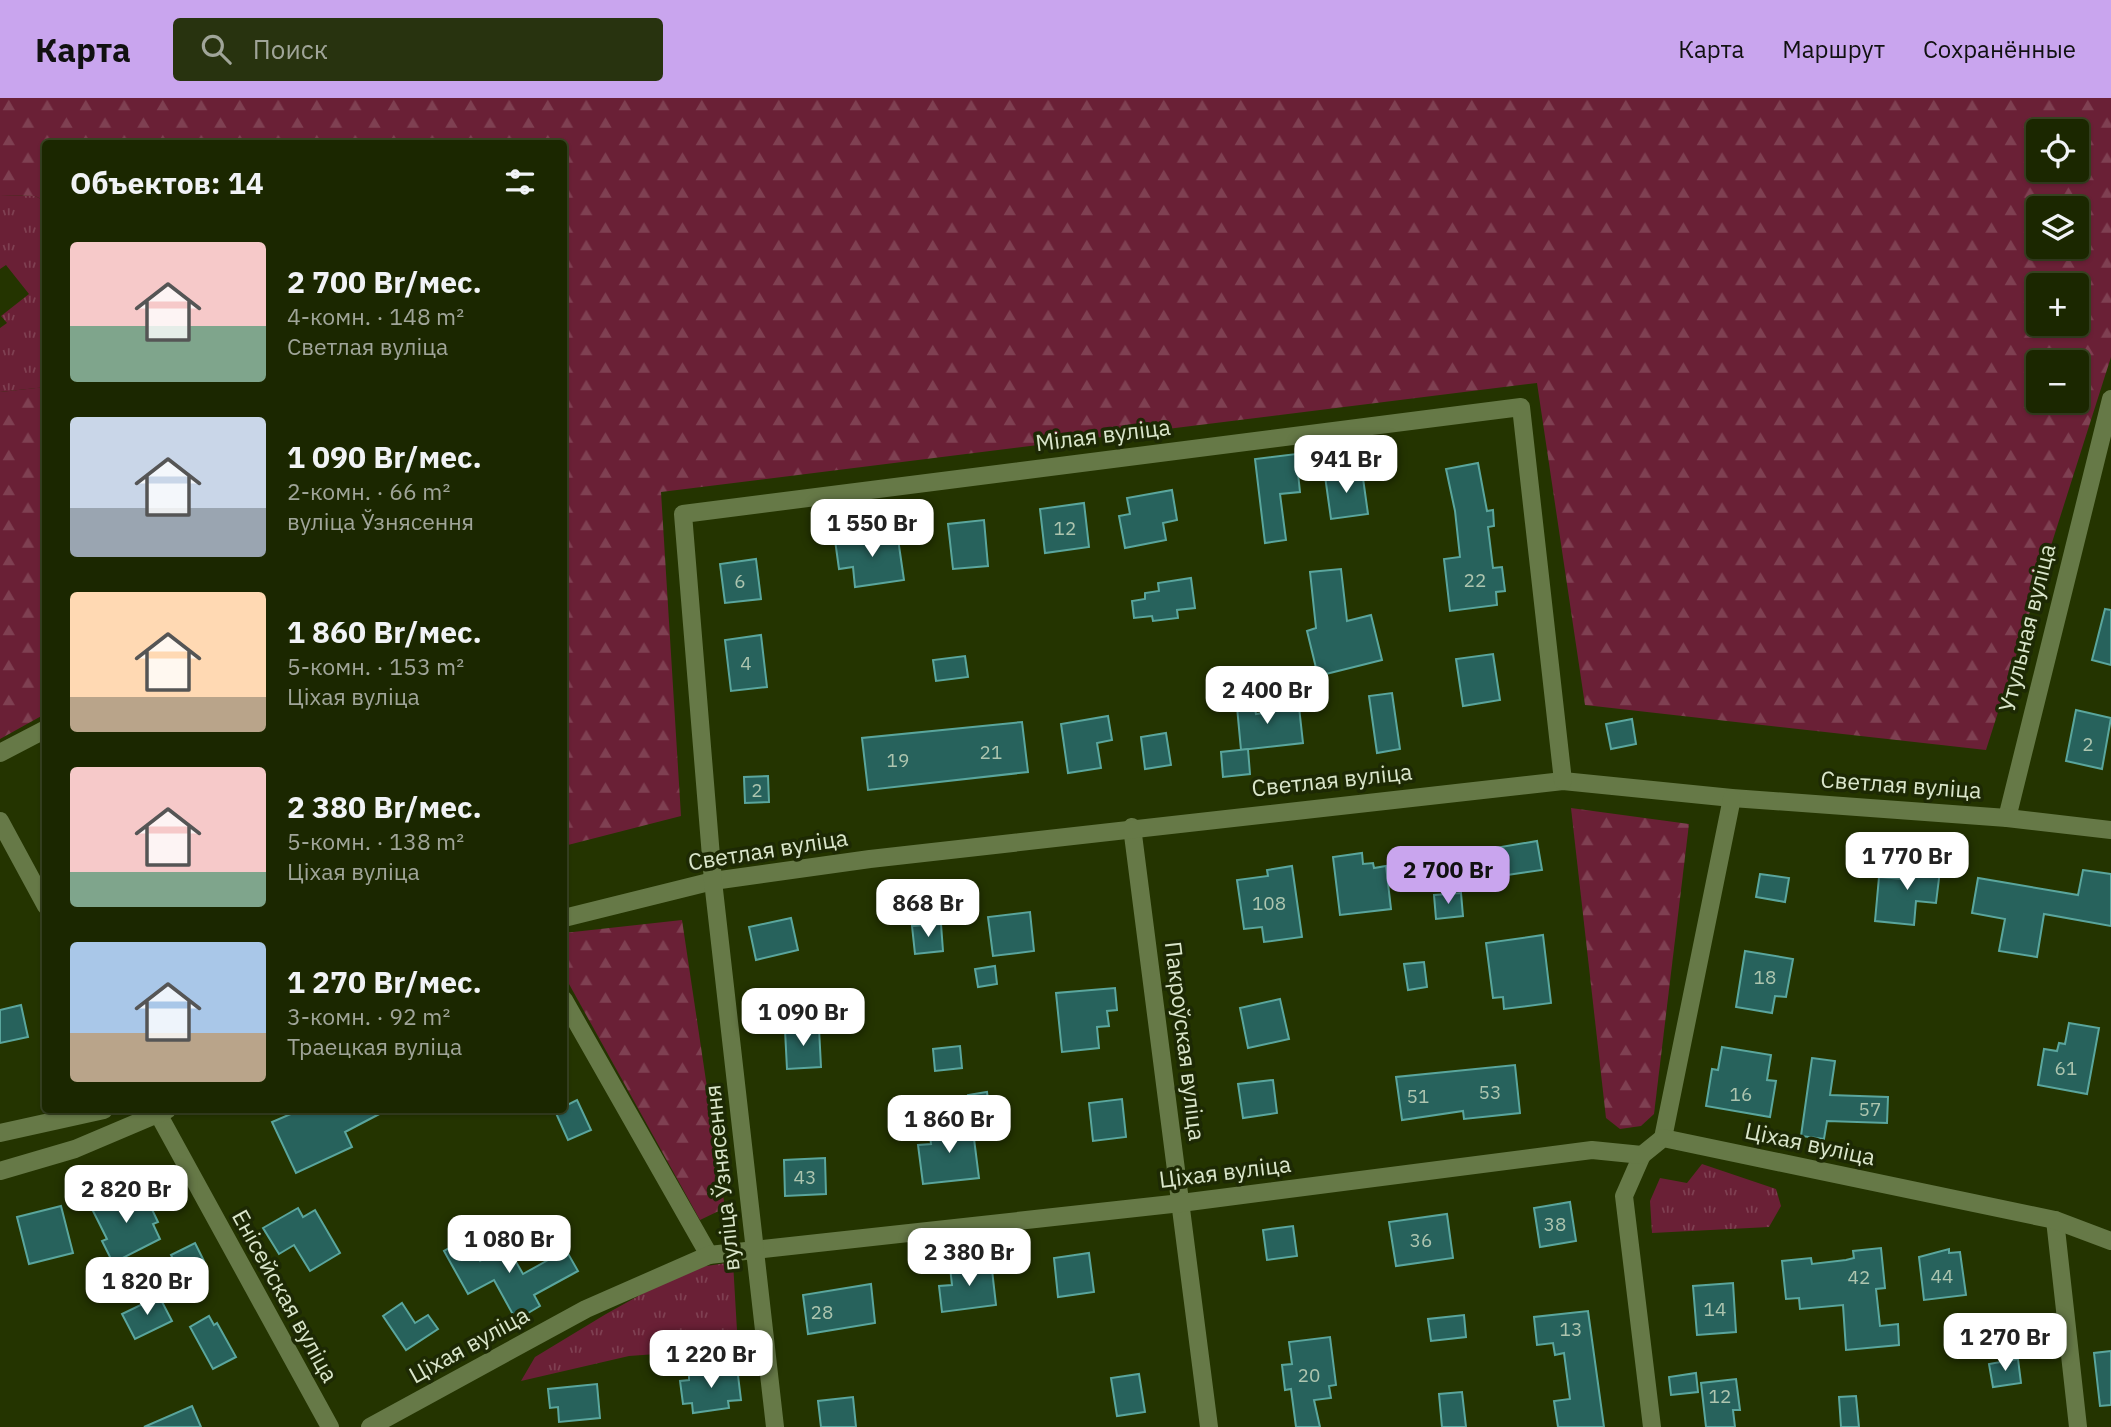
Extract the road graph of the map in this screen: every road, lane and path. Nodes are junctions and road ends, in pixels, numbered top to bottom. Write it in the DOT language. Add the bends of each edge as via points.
graph roads {
  1 [pos="2111,400"];
  2 [pos="2104,452"];
  3 [pos="42,731"];
  4 [pos="0,753"];
  5 [pos="1563,781"];
  6 [pos="1732,798"];
  7 [pos="2007,818"];
  8 [pos="0,821"];
  9 [pos="1132,827"];
  10 [pos="2111,830"];
  11 [pos="7,850"];
  12 [pos="713,881"];
  13 [pos="42,900"];
  14 [pos="567,917"];
  15 [pos="567,1005"];
  16 [pos="90,1113"];
  17 [pos="156,1113"];
  18 [pos="161,1113"];
  19 [pos="0,1133"];
  20 [pos="1663,1138"];
  21 [pos="1642,1154"];
  22 [pos="0,1171"];
  23 [pos="1181,1203"];
  24 [pos="2055,1220"];
  25 [pos="2111,1241"];
  26 [pos="755,1248"];
  27 [pos="709,1255"];
  28 [pos="330,1427"];
  29 [pos="370,1427"];
  30 [pos="775,1427"];
  31 [pos="1209,1427"];
  32 [pos="1652,1427"];
  33 [pos="2078,1427"];
  1 -- 2 [label="street, Утульная вуліца"];
  2 -- 7 [label="street, Утульная вуліца"];
  3 -- 4 [label="street"];
  5 -- 6 [label="street, Светлая вуліца"];
  5 -- 9 [label="street, Светлая вуліца"];
  5 -- 12 [label="street, Мілая вуліца" via="1521,407 683,514"];
  6 -- 7 [label="street, Светлая вуліца"];
  6 -- 20 [label="street"];
  7 -- 10 [label="street, Светлая вуліца"];
  8 -- 11 [label="street"];
  9 -- 12 [label="street, Светлая вуліца"];
  9 -- 23 [label="street, Пакроўская вуліца"];
  11 -- 13 [label="street"];
  12 -- 14 [label="street, Светлая вуліца"];
  12 -- 26 [label="street, вуліца Ўзнясення"];
  15 -- 27 [label="street, вуліца Ўзнясення"];
  16 -- 19 [label="street"];
  17 -- 22 [label="street" via="75,1149"];
  18 -- 28 [label="street, Енісейская вуліца"];
  20 -- 21 [label="street"];
  20 -- 24 [label="street, Ціхая вуліца"];
  21 -- 23 [label="street, Ціхая вуліца" via="1592,1150"];
  21 -- 32 [label="street" via="1624,1196"];
  23 -- 26 [label="street, Ціхая вуліца"];
  23 -- 31 [label="street, Пакроўская вуліца"];
  24 -- 25 [label="street, Ціхая вуліца"];
  24 -- 33 [label="street"];
  26 -- 27 [label="street, Ціхая вуліца"];
  26 -- 30 [label="street, вуліца Ўзнясення"];
  27 -- 29 [label="street, Ціхая вуліца" via="586,1309"];
}
